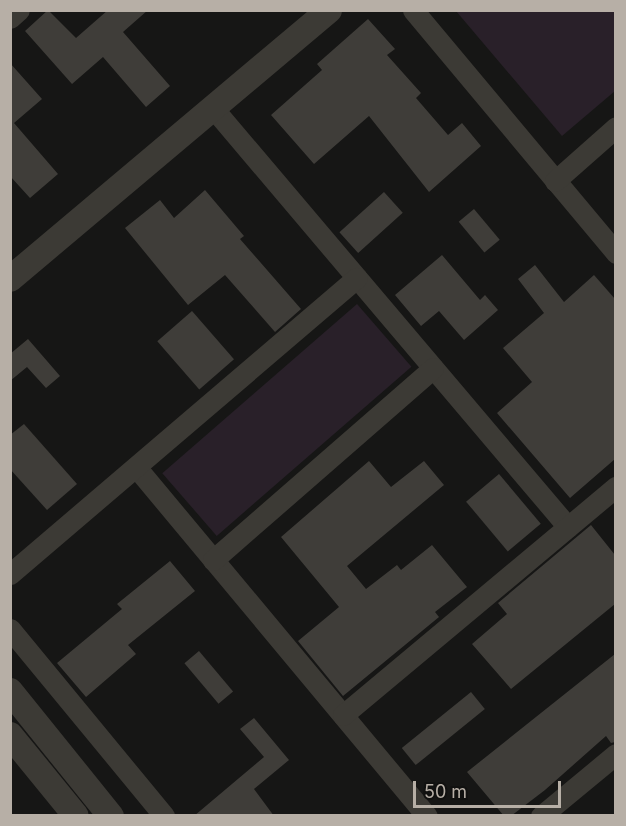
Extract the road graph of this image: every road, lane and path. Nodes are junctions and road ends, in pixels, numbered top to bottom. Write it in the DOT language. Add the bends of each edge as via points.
graph roads {
  1 [pos="19,10"];
  2 [pos="329,10"];
  3 [pos="413,10"];
  4 [pos="10,18"];
  5 [pos="213,108"];
  6 [pos="615,128"];
  7 [pos="555,181"];
  8 [pos="615,253"];
  9 [pos="357,278"];
  10 [pos="10,279"];
  11 [pos="433,368"];
  12 [pos="136,467"];
  13 [pos="615,487"];
  14 [pos="568,527"];
  15 [pos="213,560"];
  16 [pos="10,574"];
  17 [pos="10,629"];
  18 [pos="10,691"];
  19 [pos="343,715"];
  20 [pos="10,735"];
  21 [pos="615,754"];
  22 [pos="75,816"];
  23 [pos="111,816"];
  24 [pos="164,816"];
  25 [pos="427,816"];
  26 [pos="541,816"];
  1 -- 4 [label="street"];
  2 -- 5 [label="street"];
  3 -- 7 [label="street"];
  5 -- 9 [label="street"];
  5 -- 10 [label="street"];
  6 -- 7 [label="street"];
  7 -- 8 [label="street"];
  9 -- 11 [label="street"];
  9 -- 12 [label="street"];
  11 -- 14 [label="street"];
  11 -- 15 [label="street"];
  12 -- 15 [label="street"];
  12 -- 16 [label="street"];
  13 -- 14 [label="street"];
  14 -- 19 [label="street"];
  15 -- 19 [label="street"];
  17 -- 24 [label="street"];
  18 -- 23 [label="street"];
  19 -- 25 [label="street"];
  20 -- 22 [label="street"];
  21 -- 26 [label="street"];
}
